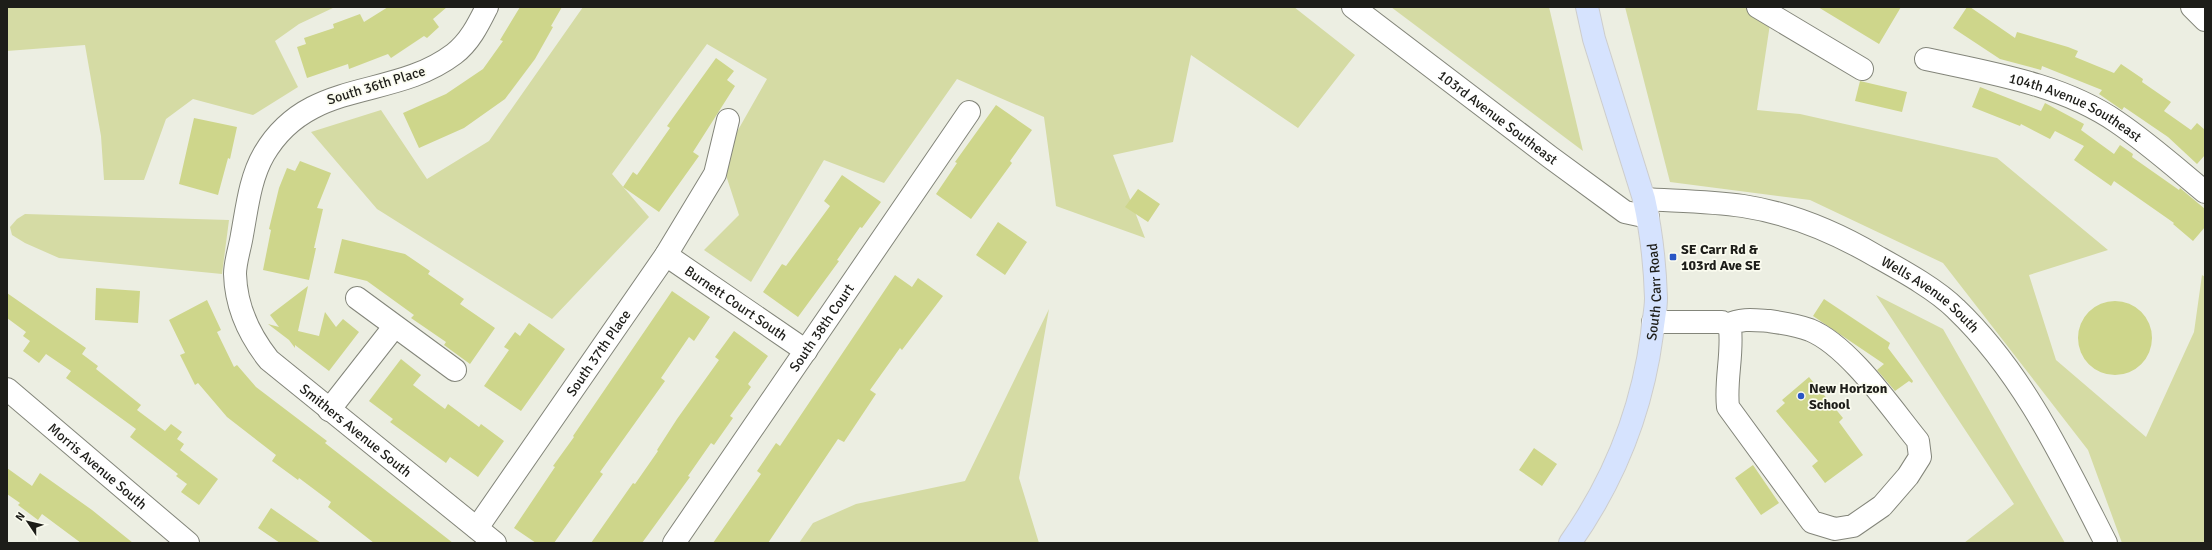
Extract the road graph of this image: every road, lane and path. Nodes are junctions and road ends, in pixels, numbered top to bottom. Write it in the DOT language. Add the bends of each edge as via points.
graph roads {
  1 [pos="487,7"];
  2 [pos="1353,7"];
  3 [pos="1587,7"];
  4 [pos="1758,7"];
  5 [pos="2192,7"];
  6 [pos="2205,20"];
  7 [pos="1926,59"];
  8 [pos="1862,69"];
  9 [pos="969,112"];
  10 [pos="728,120"];
  11 [pos="2205,192"];
  12 [pos="1646,208"];
  13 [pos="666,255"];
  14 [pos="357,298"];
  15 [pos="239,301"];
  16 [pos="1653,322"];
  17 [pos="1727,325"];
  18 [pos="394,327"];
  19 [pos="806,351"];
  20 [pos="455,370"];
  21 [pos="7,389"];
  22 [pos="329,410"];
  23 [pos="477,528"];
  24 [pos="188,543"];
  25 [pos="495,543"];
  26 [pos="674,543"];
  27 [pos="1570,543"];
  28 [pos="2106,543"];
  1 -- 15 [label="street, South 36th Place" via="472,35 456,53 433,68 408,78 349,92 320,102 279,131 263,155 252,181 235,273"];
  2 -- 12 [label="street, 103rd Avenue Southeast" via="1625,212"];
  3 -- 12 [label="main road, South Carr Road" via="1594,40"];
  4 -- 8 [label="street"];
  5 -- 6 [label="street"];
  7 -- 11 [label="street, 104th Avenue Southeast" via="1997,74 2067,95 2116,121"];
  9 -- 19 [label="street, South 38th Court"];
  10 -- 13 [label="street, South 37th Place" via="715,174"];
  12 -- 16 [label="main road, South Carr Road" via="1656,299"];
  12 -- 28 [label="street, Wells Avenue South" via="1742,206 1791,217 1850,241 1907,274 1955,308 1988,342 2047,428"];
  13 -- 19 [label="street, Burnett Court South"];
  13 -- 23 [label="street, South 37th Place"];
  14 -- 18 [label="street"];
  15 -- 22 [label="street, Smithers Avenue South" via="247,326 269,360"];
  16 -- 17 [label="street" via="1722,322"];
  16 -- 27 [label="main road, South Carr Road" via="1648,361 1629,433 1612,475"];
  17 -- 17 [label="street" via="1731,338 1726,392 1728,407 1812,522 1835,529 1853,526 1882,506 1908,476 1920,457 1918,441 1846,354 1811,330 1788,323 1747,319"];
  18 -- 20 [label="street"];
  18 -- 22 [label="street"];
  19 -- 26 [label="street, South 38th Court"];
  21 -- 24 [label="street, Morris Avenue South"];
  22 -- 23 [label="street, Smithers Avenue South"];
  23 -- 25 [label="street, Smithers Avenue South"];
}
